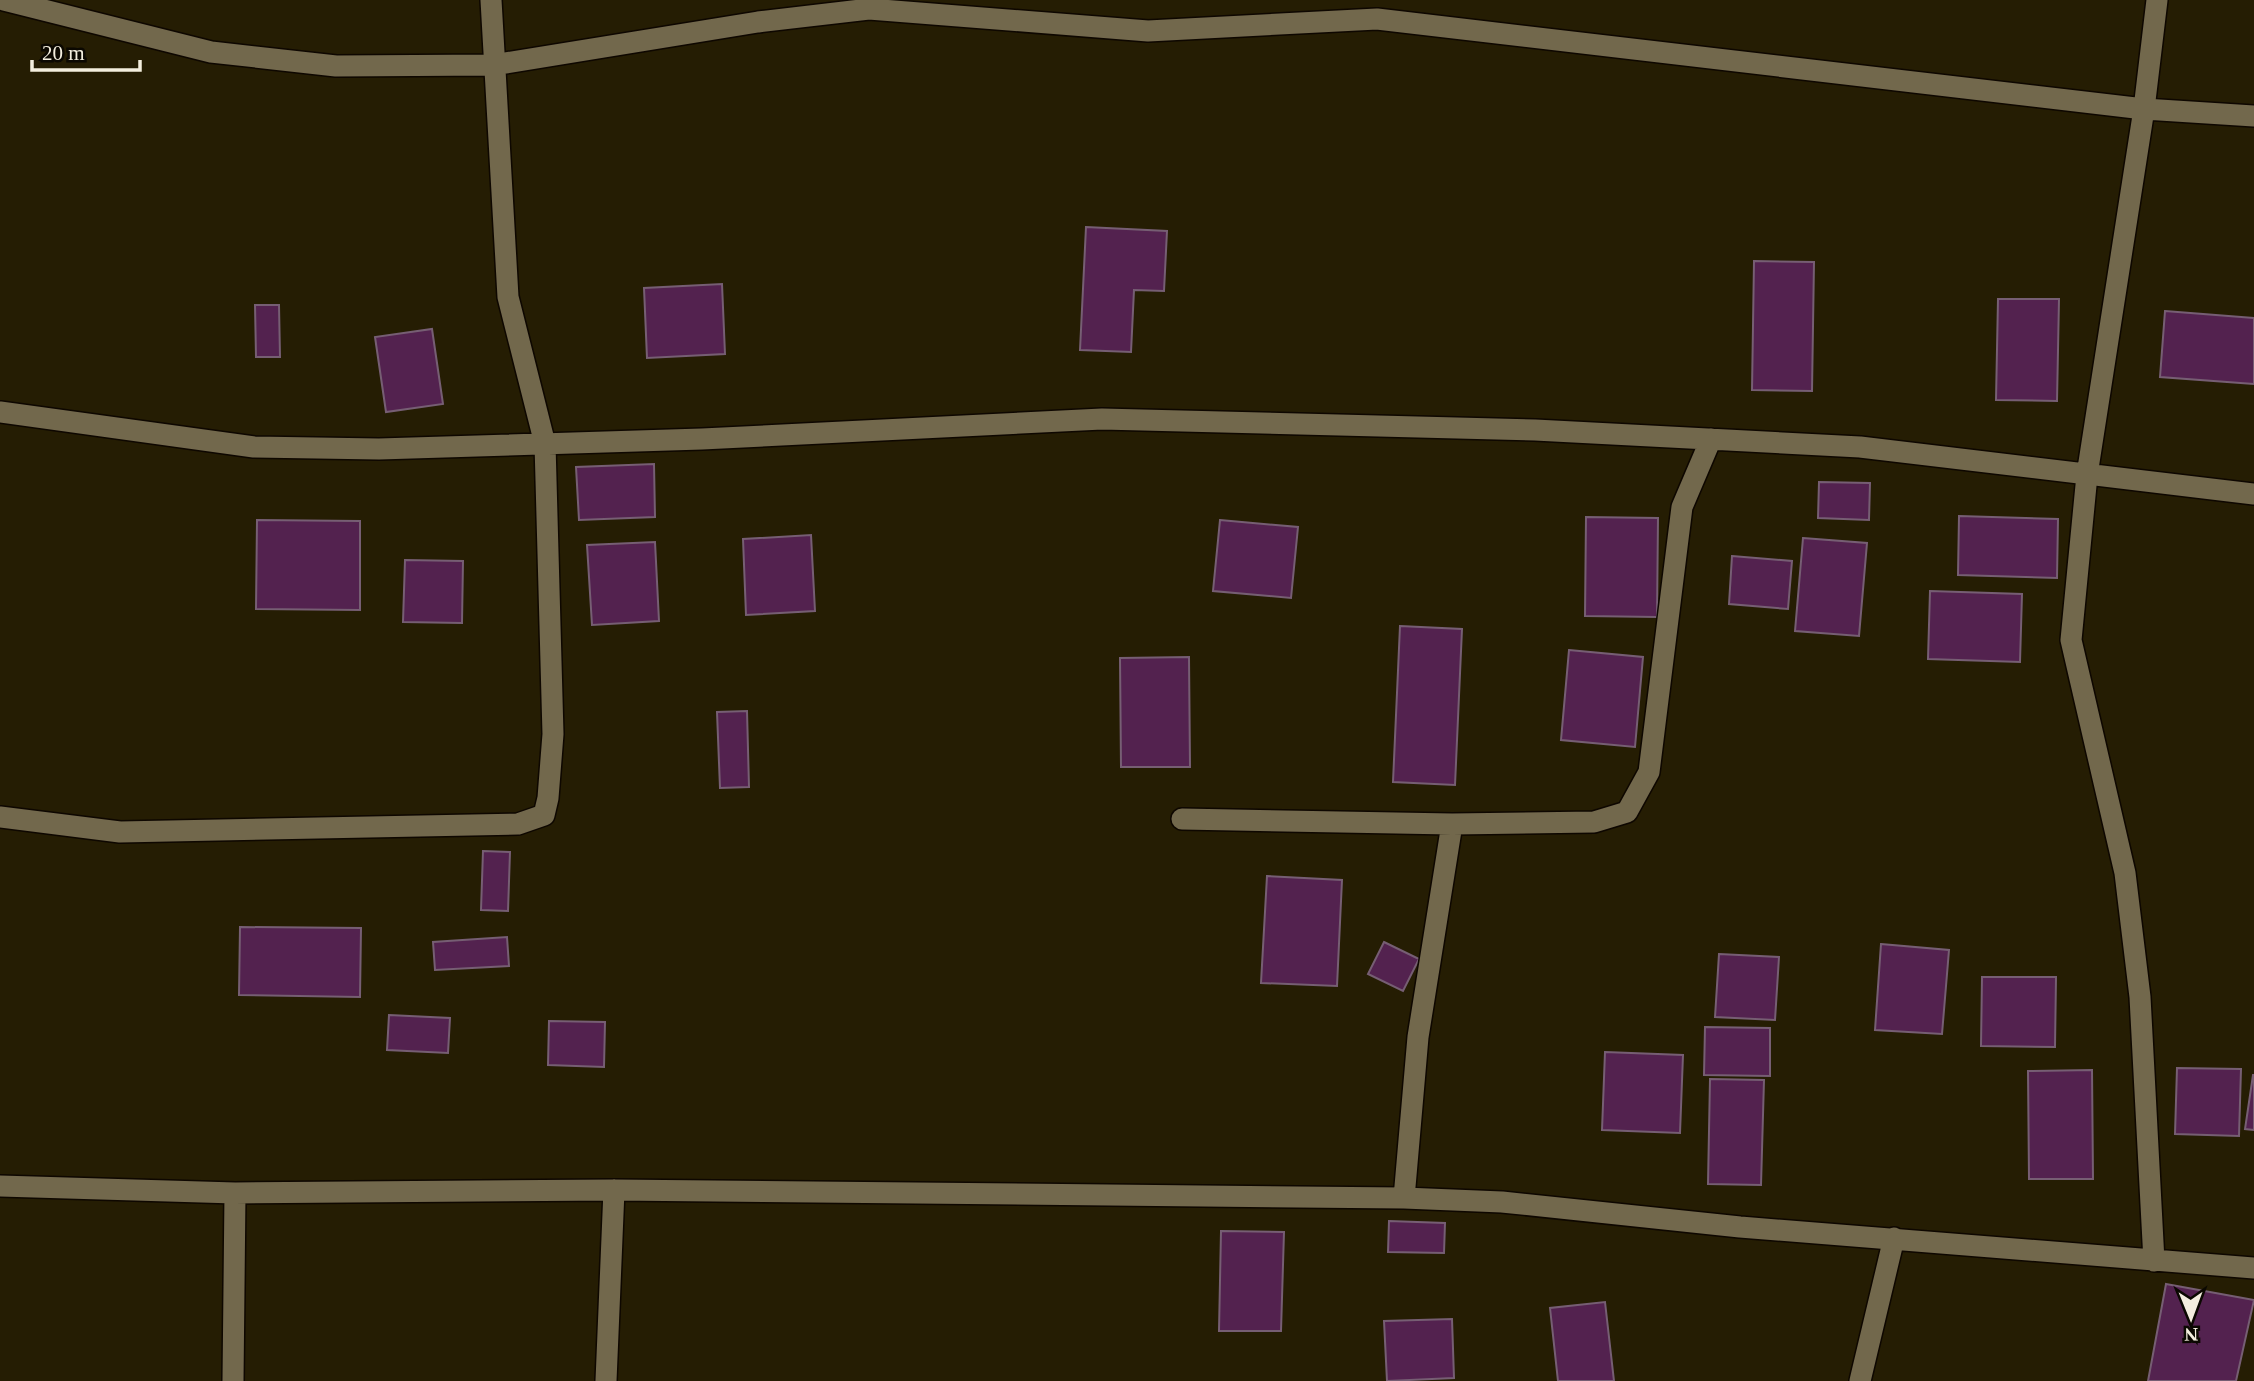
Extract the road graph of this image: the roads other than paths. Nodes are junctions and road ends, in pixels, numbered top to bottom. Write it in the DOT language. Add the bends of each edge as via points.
graph roads {
  1 [pos="4,0"];
  2 [pos="491,0"];
  3 [pos="2157,0"];
  4 [pos="869,5"];
  5 [pos="70,8"];
  6 [pos="493,65"];
  7 [pos="2144,109"];
  8 [pos="2254,116"];
  9 [pos="0,412"];
  10 [pos="1711,439"];
  11 [pos="545,444"];
  12 [pos="2087,475"];
  13 [pos="2254,495"];
  14 [pos="0,817"];
  15 [pos="1182,819"];
  16 [pos="1452,824"];
  17 [pos="0,1186"];
  18 [pos="614,1190"];
  19 [pos="235,1193"];
  20 [pos="1404,1198"];
  21 [pos="1894,1238"];
  22 [pos="2154,1261"];
  23 [pos="2254,1268"];
  24 [pos="233,1381"];
  25 [pos="606,1381"];
  26 [pos="1860,1381"];
  1 -- 5 [label="street"];
  2 -- 6 [label="street"];
  3 -- 7 [label="street"];
  4 -- 6 [label="street"];
  4 -- 7 [label="street" via="1148,31 1377,19"];
  5 -- 6 [label="street" via="211,52 335,66"];
  6 -- 11 [label="street" via="508,297"];
  7 -- 8 [label="street"];
  7 -- 12 [label="street"];
  9 -- 11 [label="street" via="254,447"];
  10 -- 11 [label="street" via="1102,419"];
  10 -- 12 [label="street" via="1860,447"];
  10 -- 16 [label="street" via="1682,507 1649,772 1627,812 1594,822"];
  11 -- 14 [label="street" via="553,734 544,816 518,824 120,832"];
  12 -- 13 [label="street"];
  12 -- 22 [label="street" via="2071,640 2125,873 2140,997"];
  15 -- 16 [label="street"];
  16 -- 20 [label="street" via="1418,1037"];
  17 -- 19 [label="street"];
  18 -- 19 [label="street"];
  18 -- 20 [label="street"];
  18 -- 25 [label="street"];
  19 -- 24 [label="street"];
  20 -- 21 [label="street" via="1502,1202"];
  21 -- 22 [label="street"];
  21 -- 26 [label="street"];
  22 -- 23 [label="street"];
}
